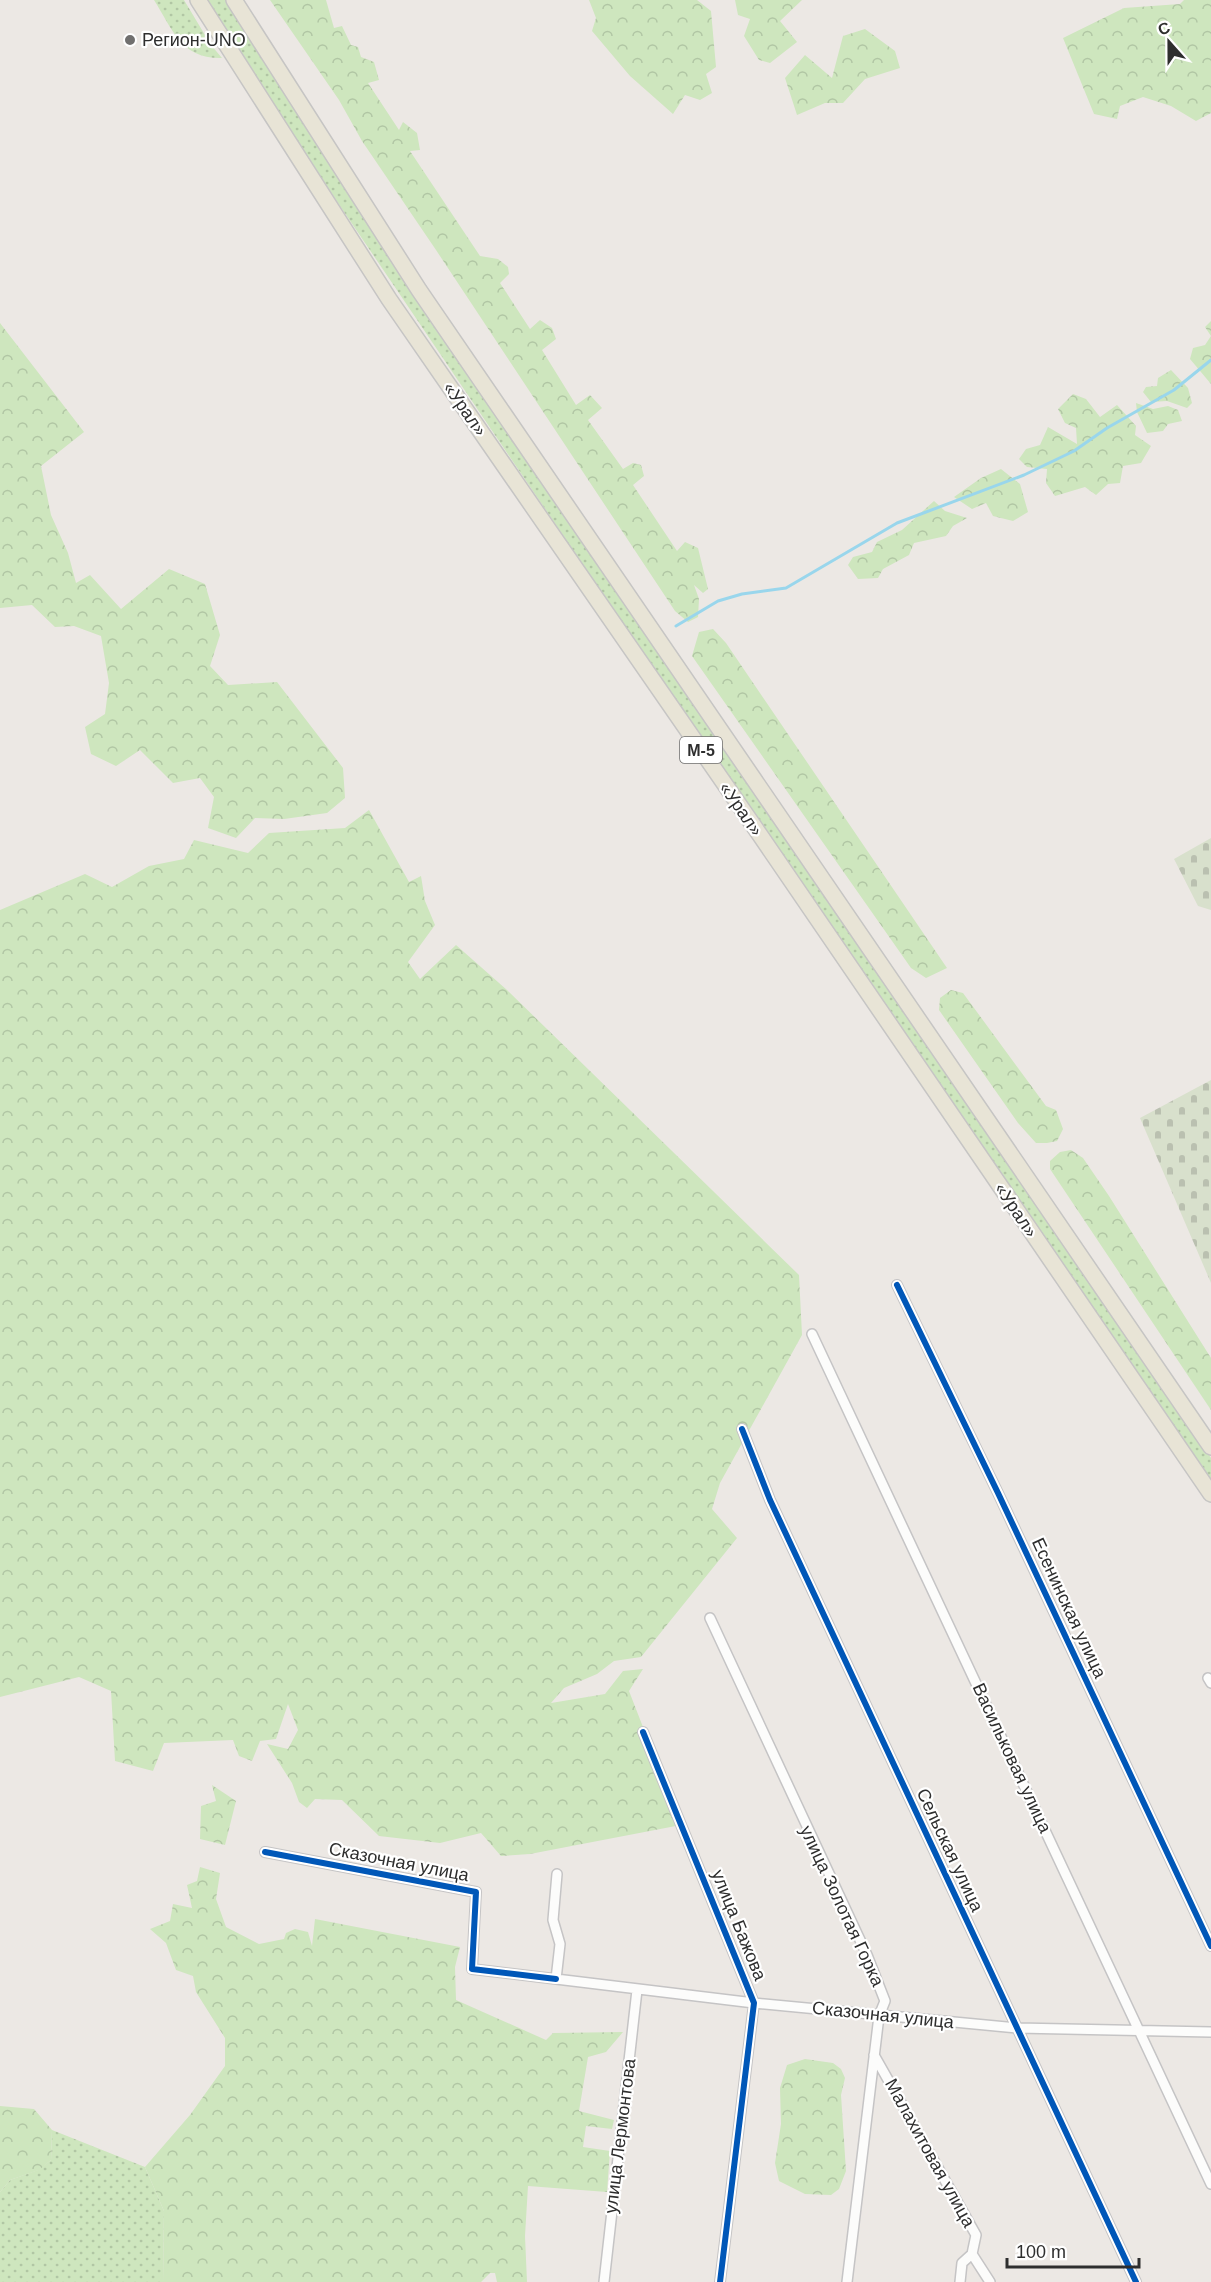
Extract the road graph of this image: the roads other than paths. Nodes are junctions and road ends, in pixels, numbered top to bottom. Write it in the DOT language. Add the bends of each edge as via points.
graph roads {
  1 [pos="198,0"];
  2 [pos="234,0"];
  3 [pos="897,1285"];
  4 [pos="812,1334"];
  5 [pos="742,1429"];
  6 [pos="1211,1447"];
  7 [pos="1211,1494"];
  8 [pos="710,1618"];
  9 [pos="643,1732"];
  10 [pos="265,1852"];
  11 [pos="557,1874"];
  12 [pos="1211,1946"];
  13 [pos="556,1979"];
  14 [pos="637,1990"];
  15 [pos="754,2003"];
  16 [pos="879,2016"];
  17 [pos="1017,2028"];
  18 [pos="1138,2030"];
  19 [pos="1211,2032"];
  20 [pos="874,2055"];
  21 [pos="1211,2184"];
  22 [pos="972,2254"];
  23 [pos="604,2282"];
  24 [pos="720,2282"];
  25 [pos="847,2282"];
  26 [pos="960,2282"];
  27 [pos="990,2282"];
  28 [pos="1136,2282"];
  1 -- 7 [label="main road, «Урал» / М-5" via="389,299"];
  2 -- 6 [label="main road, «Урал» / М-5" via="419,290"];
  3 -- 12 [label="street, Есенинская улица"];
  4 -- 18 [label="street, Васильковая улица"];
  5 -- 17 [label="street, Сельская улица" via="770,1500"];
  8 -- 16 [label="street, улица Золотая Горка" via="867,1955 885,2001"];
  9 -- 15 [label="street, улица Бажова"];
  10 -- 13 [label="street, Сказочная улица" via="476,1892 472,1969"];
  11 -- 13 [label="street" via="553,1920 560,1944"];
  13 -- 14 [label="street, Сказочная улица"];
  14 -- 15 [label="street, Сказочная улица"];
  14 -- 23 [label="street, улица Лермонтова"];
  15 -- 16 [label="street, Сказочная улица"];
  15 -- 24 [label="street, улица Бажова"];
  16 -- 17 [label="street, Сказочная улица"];
  16 -- 20 [label="street, улица Золотая Горка"];
  17 -- 18 [label="street, Сказочная улица"];
  17 -- 28 [label="street, Сельская улица"];
  18 -- 19 [label="street, Сказочная улица"];
  18 -- 21 [label="street, Васильковая улица"];
  20 -- 22 [label="street, Малахитовая улица" via="976,2235"];
  20 -- 25 [label="street, улица Золотая Горка"];
  22 -- 26 [label="street" via="962,2263"];
  22 -- 27 [label="street, Малахитовая улица"];
}
